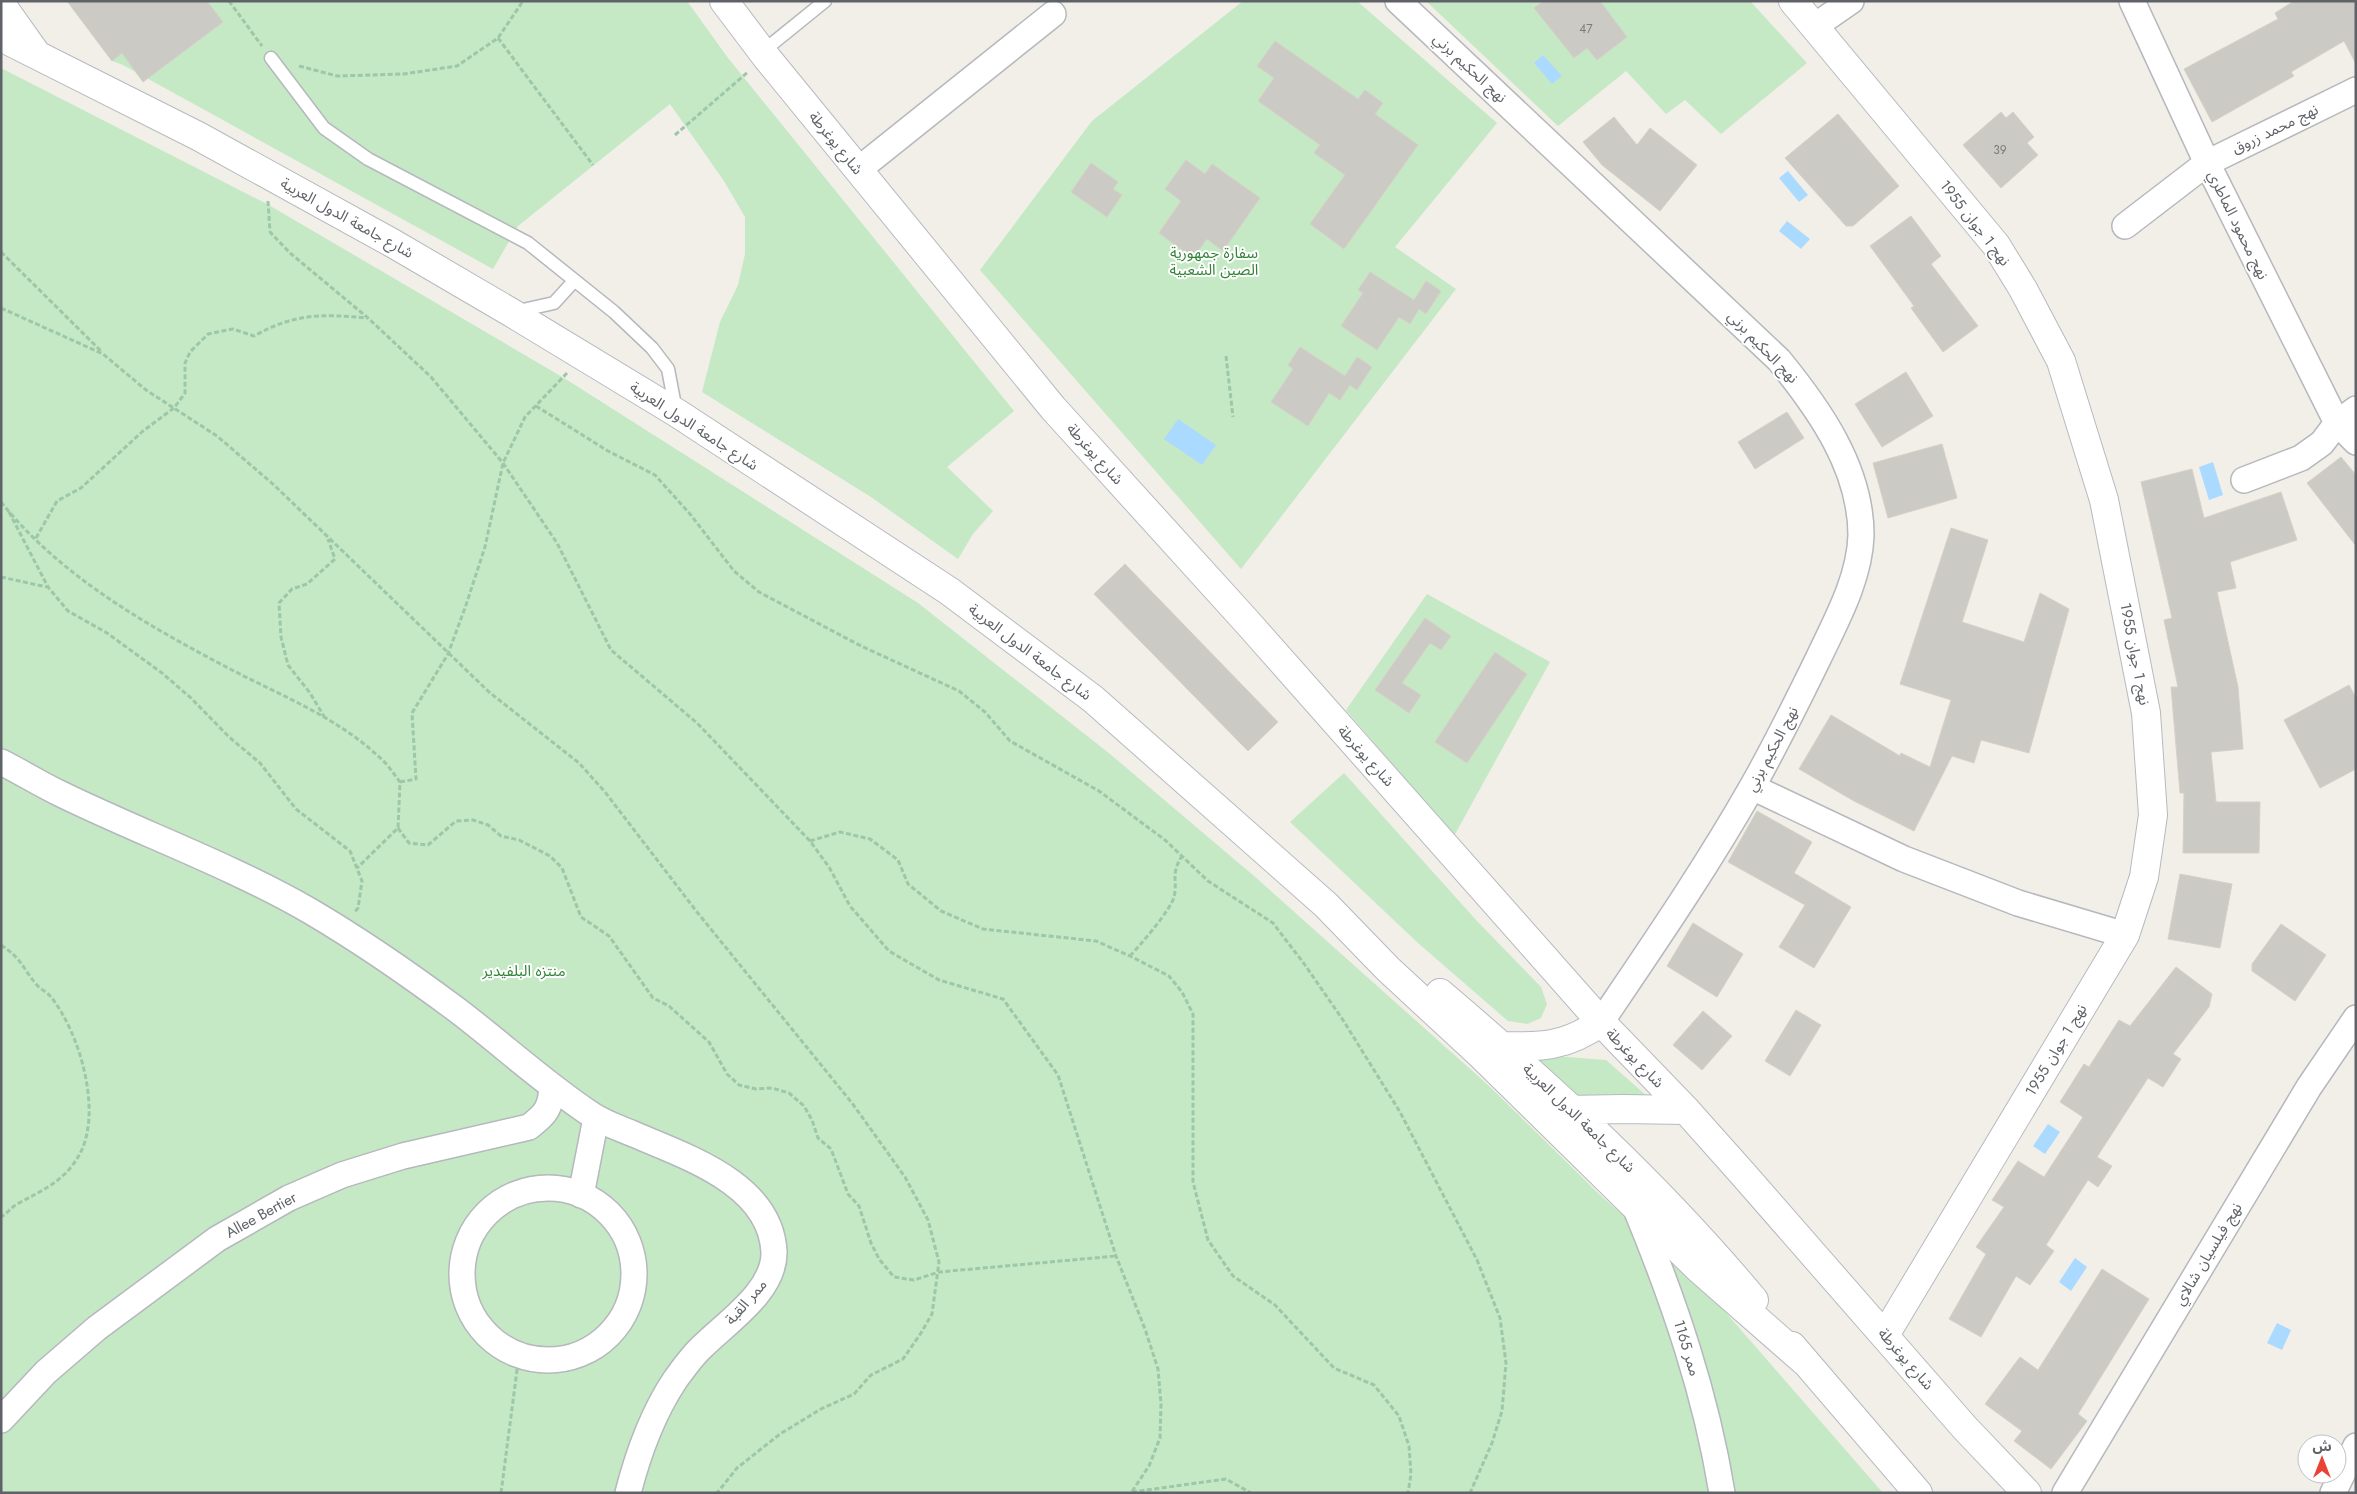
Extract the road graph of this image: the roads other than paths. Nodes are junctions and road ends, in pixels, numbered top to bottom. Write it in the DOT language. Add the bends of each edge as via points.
graph roads {
  1 [pos="724,1"];
  2 [pos="825,1"];
  3 [pos="1398,1"];
  4 [pos="1793,1"];
  5 [pos="1851,1"];
  6 [pos="2132,1"];
  7 [pos="1,4"];
  8 [pos="1053,14"];
  9 [pos="1815,26"];
  10 [pos="1,38"];
  11 [pos="762,52"];
  12 [pos="39,57"];
  13 [pos="271,58"];
  14 [pos="2356,90"];
  15 [pos="2207,163"];
  16 [pos="858,170"];
  17 [pos="2125,226"];
  18 [pos="574,281"];
  19 [pos="512,313"];
  20 [pos="677,413"];
  21 [pos="2346,416"];
  22 [pos="2356,442"];
  23 [pos="2244,480"];
  24 [pos="1,762"];
  25 [pos="1752,787"];
  26 [pos="1326,905"];
  27 [pos="2125,935"];
  28 [pos="2356,1018"];
  29 [pos="1601,1022"];
  30 [pos="1471,1045"];
  31 [pos="1502,1046"];
  32 [pos="552,1086"];
  33 [pos="1534,1106"];
  34 [pos="1686,1110"];
  35 [pos="1576,1111"];
  36 [pos="596,1118"];
  37 [pos="580,1194"];
  38 [pos="1636,1209"];
  39 [pos="1885,1335"];
  40 [pos="1804,1361"];
  41 [pos="1,1420"];
  42 [pos="2356,1446"];
  43 [pos="628,1493"];
  44 [pos="1722,1493"];
  45 [pos="1918,1493"];
  46 [pos="2027,1493"];
  47 [pos="2065,1493"];
  48 [pos="2333,1493"];
  1 -- 11 [label="street, شارع يوغرطة"];
  2 -- 11 [label="lane"];
  3 -- 25 [label="street, نهج الحكيم برني" via="1780,360 1806,392 1830,430 1845,463 1856,496 1861,535 1854,578 1796,704"];
  4 -- 9 [label="street, نهج 1 جوان 1955"];
  5 -- 9 [label="street"];
  6 -- 15 [label="street, نهج محمود الماطري"];
  7 -- 12 [label="street"];
  8 -- 16 [label="street"];
  9 -- 27 [label="street, نهج 1 جوان 1955" via="1996,245 2061,361 2104,500 2146,713 2153,816 2144,876"];
  10 -- 12 [label="street, شارع جامعة الدول العربية"];
  11 -- 16 [label="street, شارع يوغرطة"];
  12 -- 19 [label="street, شارع جامعة الدول العربية" via="280,180"];
  13 -- 18 [label="lane" via="324,128 368,159 528,243"];
  14 -- 15 [label="street, نهج محمد زروق"];
  15 -- 17 [label="street, نهج محمد زروق"];
  15 -- 21 [label="street, نهج محمود الماطري"];
  16 -- 29 [label="street, شارع يوغرطة" via="1053,408"];
  18 -- 19 [label="lane" via="554,302"];
  18 -- 20 [label="lane" via="614,312 652,348 668,370"];
  19 -- 20 [label="street, شارع جامعة الدول العربية"];
  20 -- 26 [label="street, شارع جامعة الدول العربية" via="949,591 1093,699"];
  21 -- 22 [label="street, نهج محمود الماطري"];
  21 -- 23 [label="street" via="2322,443 2301,458"];
  24 -- 32 [label="street, ممر القبة" via="60,793 226,867 342,931 456,1010"];
  25 -- 27 [label="street" via="1913,863 2018,903"];
  25 -- 29 [label="street, نهج الحكيم برني"];
  26 -- 30 [label="street, شارع جامعة الدول العربية" via="1388,969"];
  26 -- 31 [label="street, شارع جامعة الدول العربية" via="1405,962"];
  27 -- 39 [label="street, نهج 1 جوان 1955"];
  28 -- 47 [label="street, نهج فيلسيان شالاي" via="2309,1087"];
  29 -- 31 [label="street" via="1583,1035 1562,1043"];
  29 -- 34 [label="street, شارع يوغرطة"];
  30 -- 31 [label="street"];
  30 -- 33 [label="street, شارع جامعة الدول العربية"];
  31 -- 35 [label="street, شارع جامعة الدول العربية"];
  32 -- 36 [label="street, ممر القبة"];
  32 -- 41 [label="street, Allee Bertier" via="551,1102 544,1116 529,1127 403,1156 342,1175 289,1198 217,1239 97,1328 46,1372"];
  33 -- 35 [label="street"];
  33 -- 38 [label="street, شارع جامعة الدول العربية"];
  34 -- 35 [label="street" via="1623,1108"];
  34 -- 39 [label="street, شارع يوغرطة"];
  35 -- 40 [label="street, شارع جامعة الدول العربية" via="1715,1253"];
  36 -- 37 [label="street"];
  36 -- 43 [label="street, ممر القبة" via="672,1150 731,1181 750,1197 764,1217 774,1254 768,1278 753,1299 700,1348 674,1382 636,1462"];
  37 -- 37 [label="street" via="556,1188 531,1190 508,1198 487,1213 472,1232 463,1256 462,1281 467,1305 479,1327 497,1344 520,1356 548,1360 578,1355 603,1341 622,1318 633,1291 633,1261 624,1233 606,1210"];
  38 -- 40 [label="street, شارع جامعة الدول العربية"];
  38 -- 44 [label="street, ممر 1165" via="1688,1348 1707,1416"];
  39 -- 46 [label="street, شارع يوغرطة" via="1965,1428"];
  40 -- 45 [label="street, شارع جامعة الدول العربية"];
  42 -- 48 [label="street"];
}
